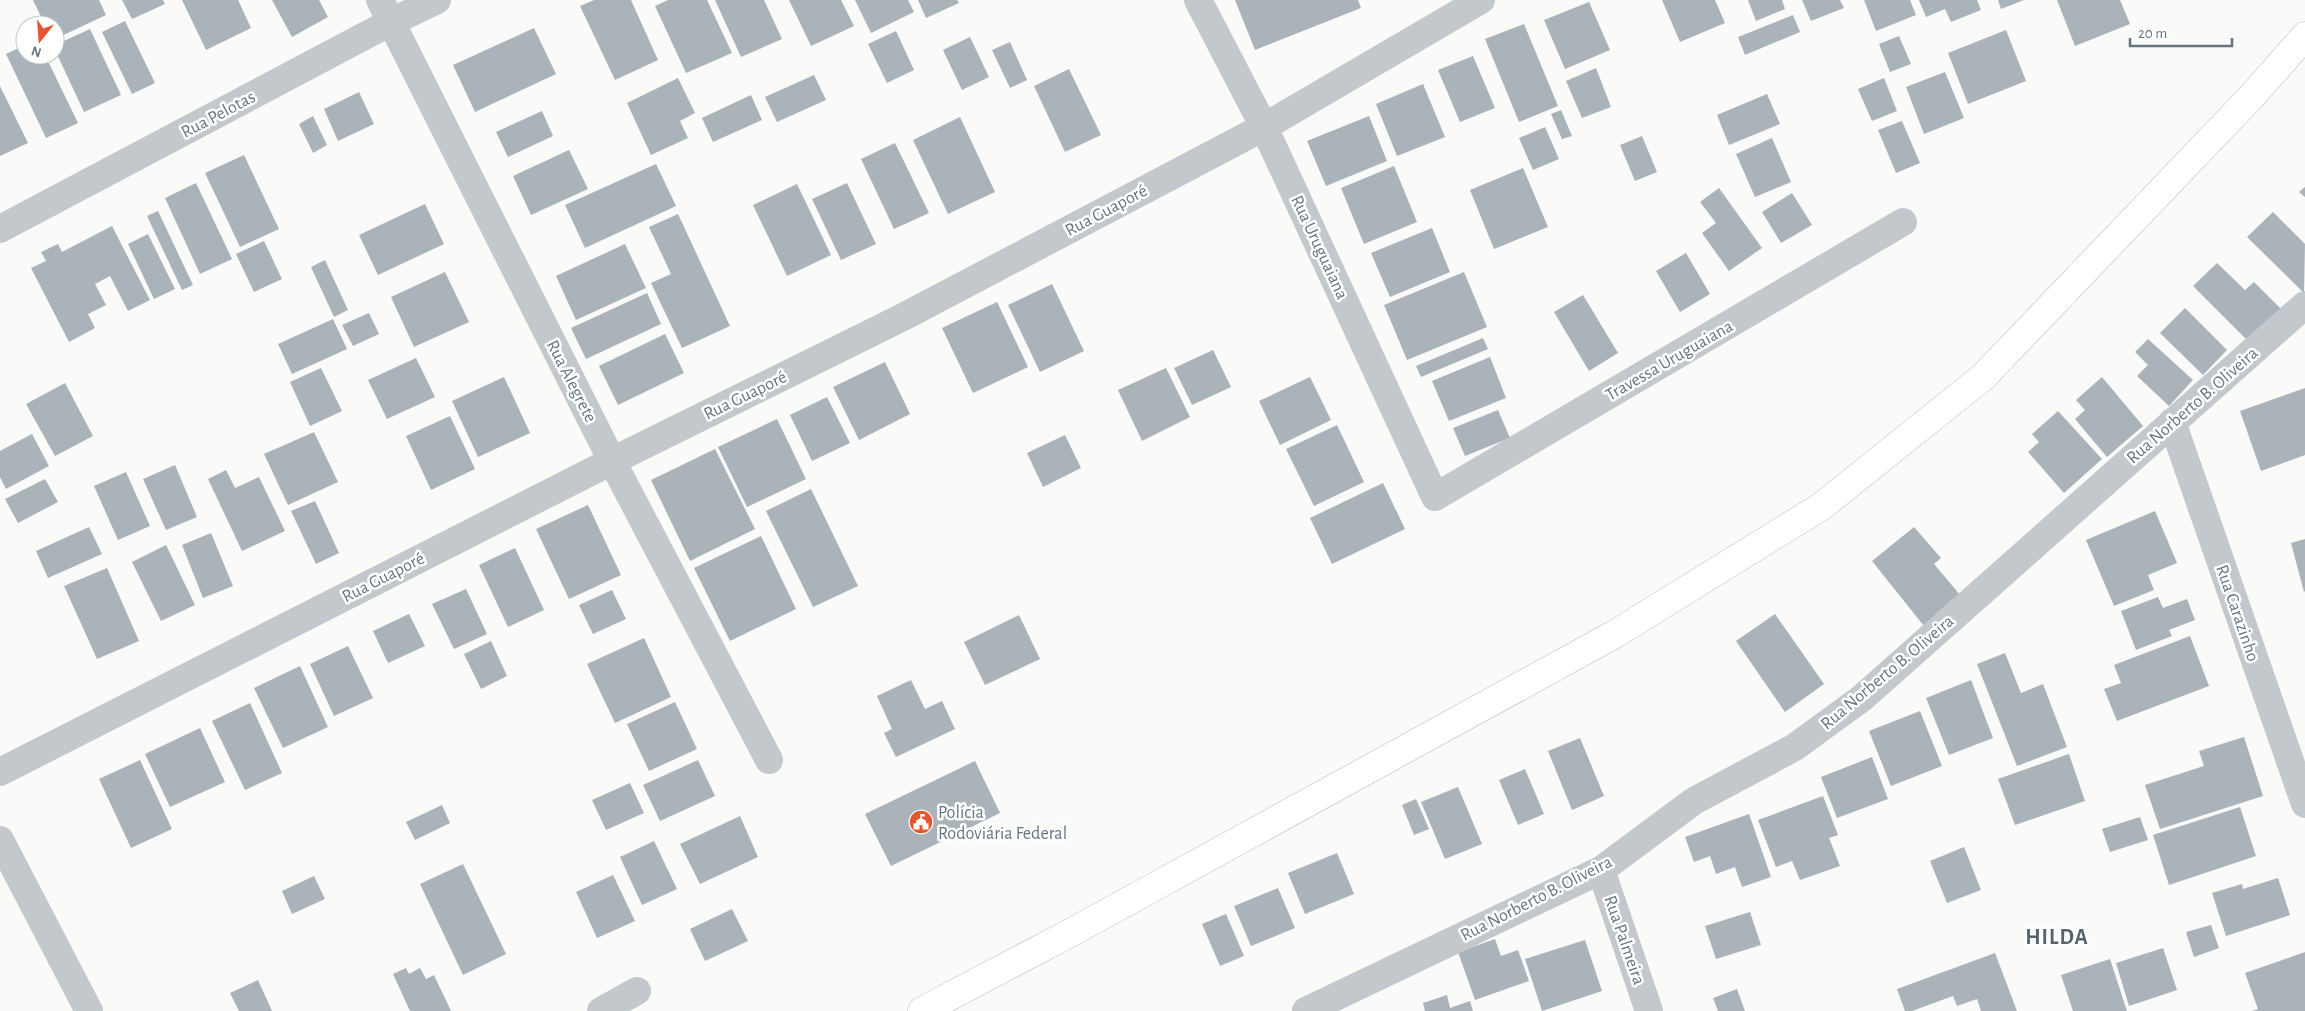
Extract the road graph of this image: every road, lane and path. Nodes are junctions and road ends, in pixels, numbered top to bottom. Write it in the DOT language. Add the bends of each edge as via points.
graph roads {
  1 [pos="437,0"];
  2 [pos="1198,0"];
  3 [pos="1480,0"];
  4 [pos="386,11"];
  5 [pos="2305,36"];
  6 [pos="1264,127"];
  7 [pos="1903,222"];
  8 [pos="0,229"];
  9 [pos="2305,305"];
  10 [pos="2172,422"];
  11 [pos="612,461"];
  12 [pos="1435,497"];
  13 [pos="768,760"];
  14 [pos="0,772"];
  15 [pos="2305,804"];
  16 [pos="0,840"];
  17 [pos="1601,870"];
  18 [pos="637,991"];
  19 [pos="89,1011"];
  20 [pos="601,1011"];
  21 [pos="922,1011"];
  22 [pos="1306,1011"];
  23 [pos="1649,1011"];
  1 -- 4 [label="street, Rua Pelotas"];
  2 -- 6 [label="street, Rua Uruguaiana"];
  3 -- 6 [label="street, Rua Guaporé"];
  4 -- 8 [label="street, Rua Pelotas"];
  4 -- 11 [label="street, Rua Alegrete"];
  5 -- 21 [label="highway" via="2252,96 1983,378 1822,506 1615,634"];
  6 -- 11 [label="street, Rua Guaporé" via="905,316"];
  6 -- 12 [label="street, Rua Uruguaiana"];
  7 -- 12 [label="street, Travessa Uruguaiana"];
  9 -- 10 [label="street, Rua Norberto B. Oliveira"];
  10 -- 15 [label="street, Rua Carazinho"];
  10 -- 17 [label="street, Rua Norberto B. Oliveira" via="1862,698 1795,747 1694,800"];
  11 -- 13 [label="street, Rua Alegrete"];
  11 -- 14 [label="street, Rua Guaporé"];
  16 -- 19 [label="street"];
  17 -- 22 [label="street, Rua Norberto B. Oliveira"];
  17 -- 23 [label="street, Rua Palmeira"];
  18 -- 20 [label="street"];
}
